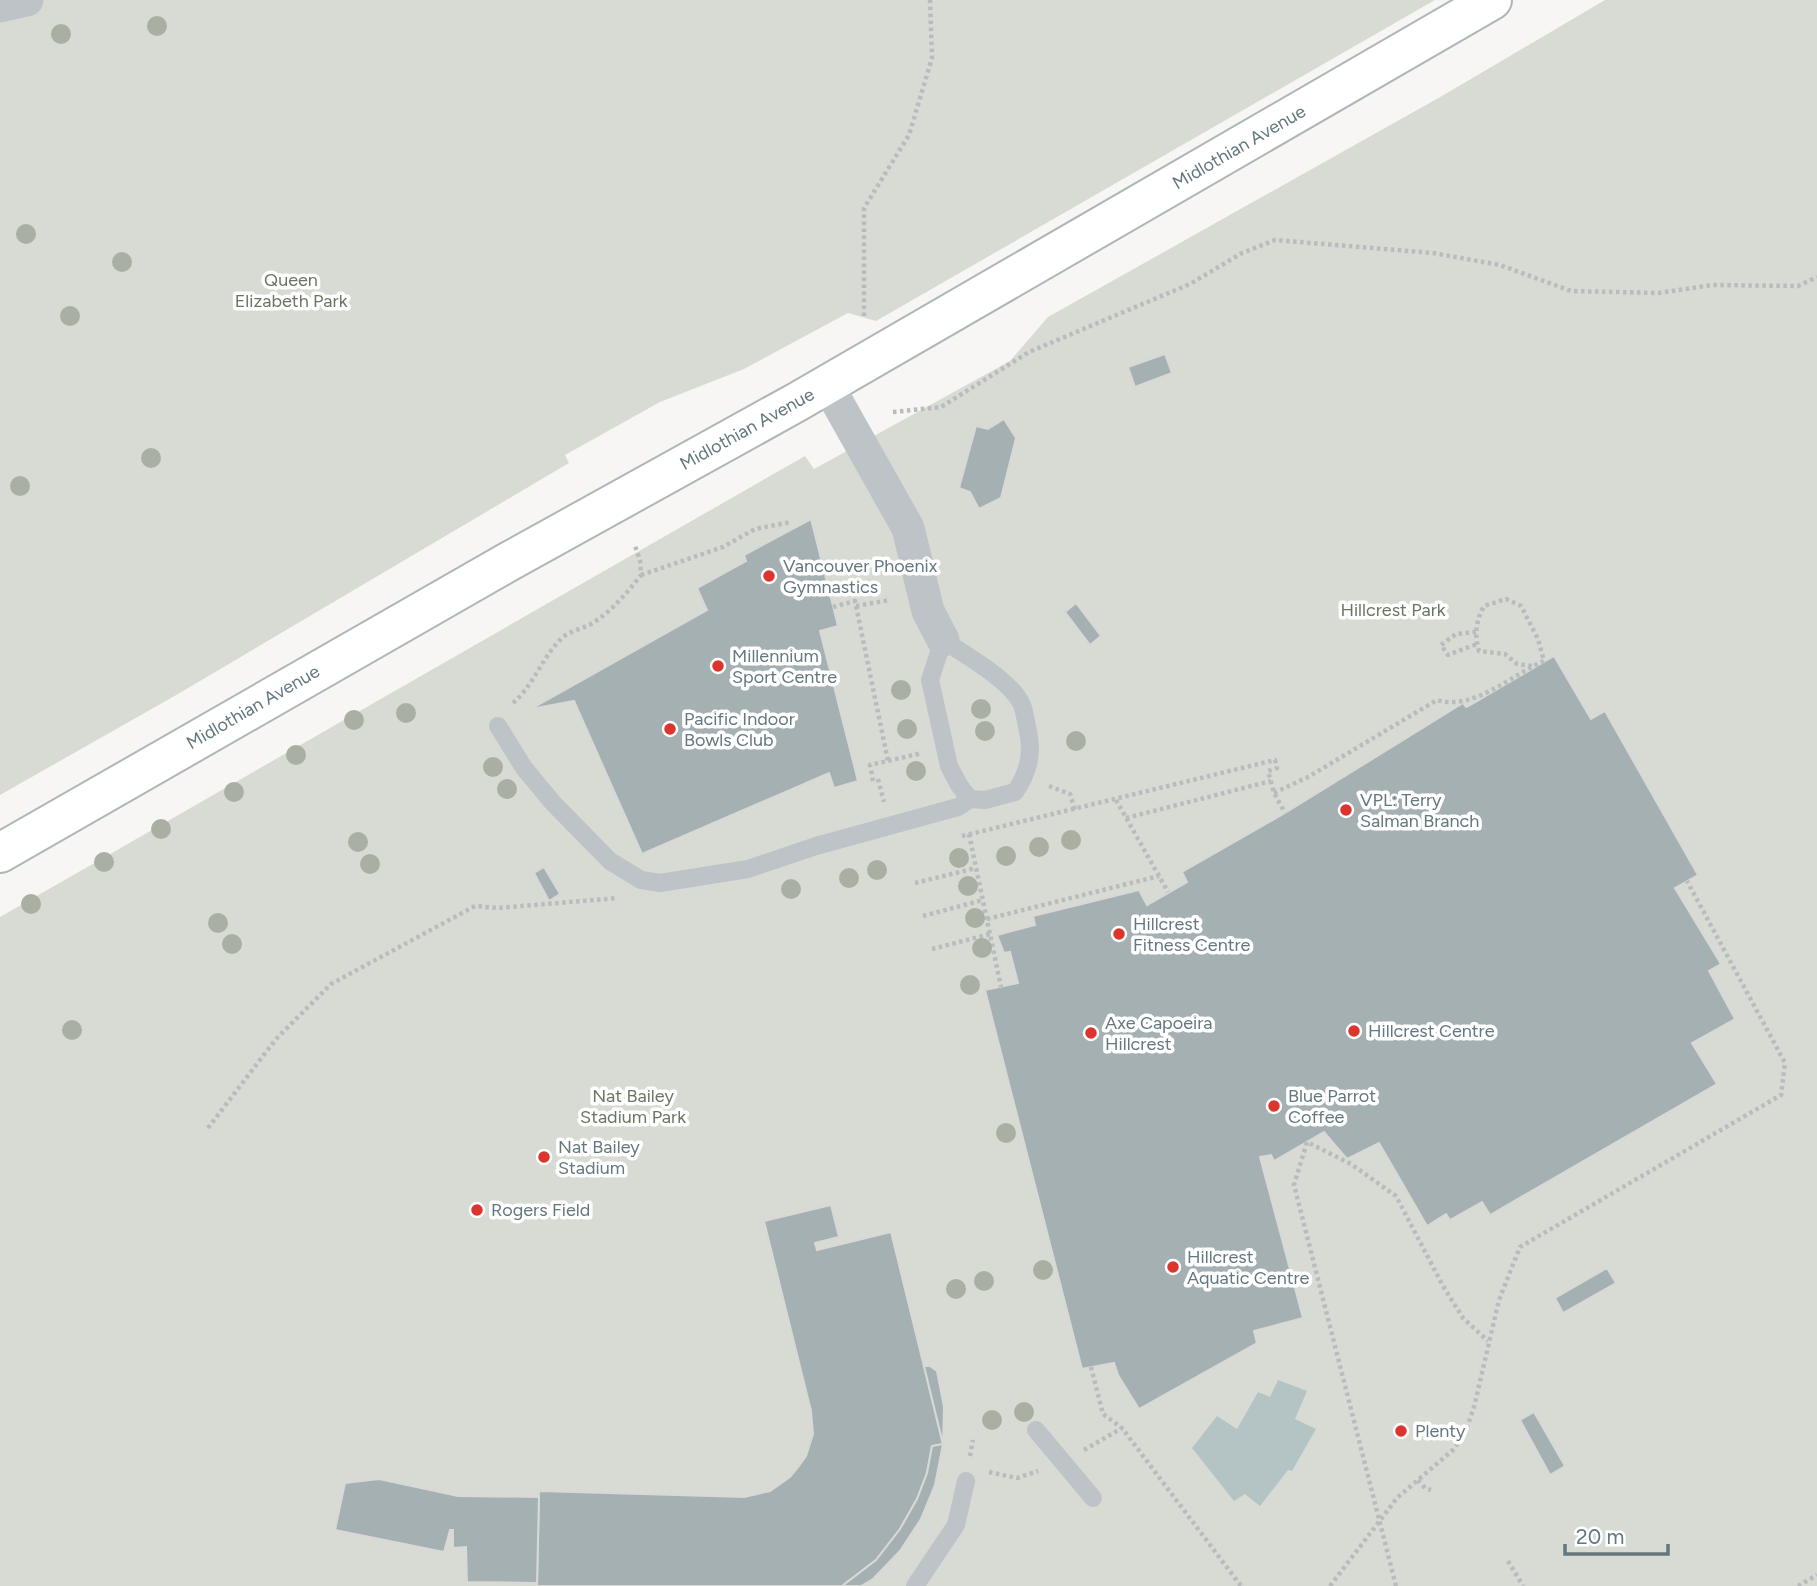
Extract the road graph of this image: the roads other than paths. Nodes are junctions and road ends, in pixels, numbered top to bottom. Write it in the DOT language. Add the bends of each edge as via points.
graph roads {
  1 [pos="27,0"];
  2 [pos="1492,0"];
  3 [pos="0,6"];
  4 [pos="827,384"];
  5 [pos="943,640"];
  6 [pos="498,726"];
  7 [pos="970,799"];
  8 [pos="0,853"];
  9 [pos="1036,1430"];
  10 [pos="966,1481"];
  11 [pos="1093,1499"];
  12 [pos="915,1586"];
  1 -- 3 [label="street"];
  2 -- 4 [label="street, Midlothian Avenue"];
  4 -- 5 [label="street" via="908,528 928,611"];
  4 -- 8 [label="street, Midlothian Avenue"];
  5 -- 7 [label="lane" via="930,680 949,766"];
  5 -- 7 [label="lane" via="1008,686 1022,704 1030,741 1025,778 1015,792"];
  6 -- 7 [label="lane" via="524,768 610,862 641,880 660,883 748,869 958,807"];
  9 -- 11 [label="lane"];
  10 -- 12 [label="lane" via="956,1525"];
}
